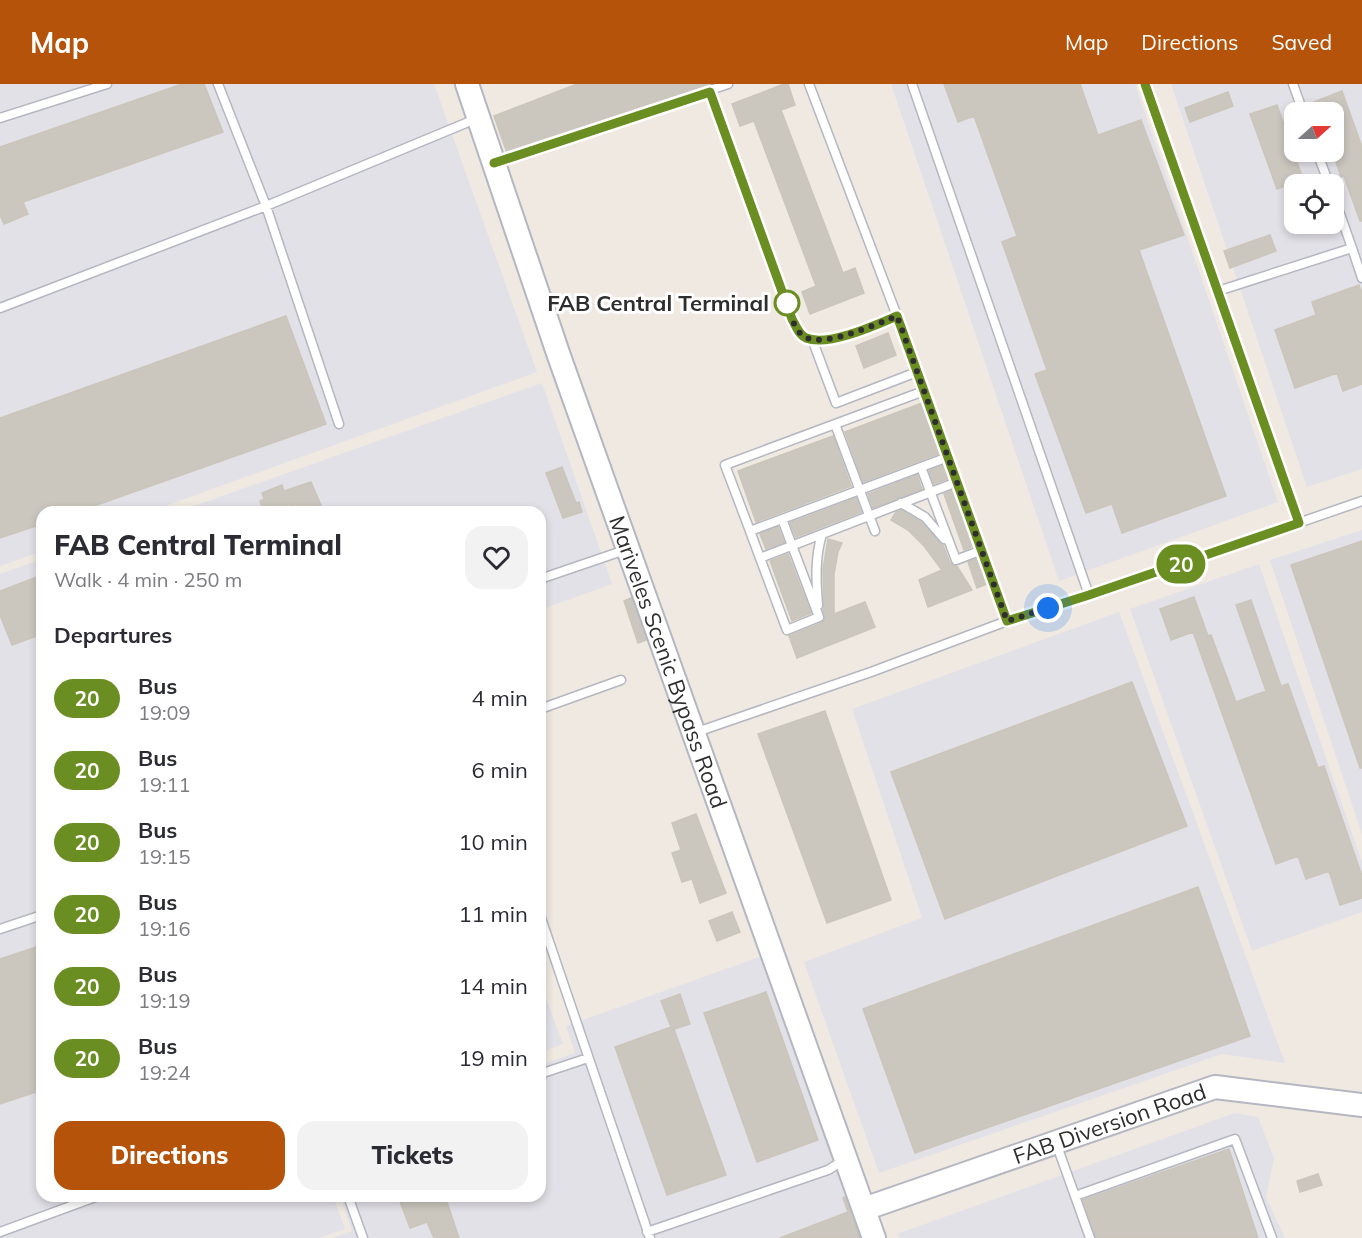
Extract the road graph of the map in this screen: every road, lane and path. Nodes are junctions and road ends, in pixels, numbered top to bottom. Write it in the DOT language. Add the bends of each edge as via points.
graph roads {
  1 [pos="107,84"];
  2 [pos="218,84"];
  3 [pos="467,84"];
  4 [pos="728,84"];
  5 [pos="809,84"];
  6 [pos="912,84"];
  7 [pos="1145,84"];
  8 [pos="1293,84"];
  9 [pos="710,92"];
  10 [pos="1299,102"];
  11 [pos="478,117"];
  12 [pos="0,118"];
  13 [pos="494,163"];
  14 [pos="266,206"];
  15 [pos="1344,225"];
  16 [pos="1352,248"];
  17 [pos="1362,278"];
  18 [pos="1218,291"];
  19 [pos="0,308"];
  20 [pos="897,316"];
  21 [pos="812,339"];
  22 [pos="917,372"];
  23 [pos="924,391"];
  24 [pos="339,424"];
  25 [pos="835,424"];
  26 [pos="948,457"];
  27 [pos="921,467"];
  28 [pos="957,482"];
  29 [pos="859,490"];
  30 [pos="930,492"];
  31 [pos="1362,501"];
  32 [pos="901,503"];
  33 [pos="869,516"];
  34 [pos="782,519"];
  35 [pos="1299,523"];
  36 [pos="750,531"];
  37 [pos="875,531"];
  38 [pos="822,534"];
  39 [pos="792,545"];
  40 [pos="628,549"];
  41 [pos="982,550"];
  42 [pos="760,558"];
  43 [pos="956,560"];
  44 [pos="546,577"];
  45 [pos="1089,595"];
  46 [pos="819,617"];
  47 [pos="1007,621"];
  48 [pos="621,680"];
  49 [pos="546,706"];
  50 [pos="694,734"];
  51 [pos="36,917"];
  52 [pos="0,929"];
  53 [pos="546,933"];
  54 [pos="588,1058"];
  55 [pos="546,1072"];
  56 [pos="1362,1105"];
  57 [pos="1056,1142"];
  58 [pos="847,1158"];
  59 [pos="1075,1196"];
  60 [pos="82,1202"];
  61 [pos="350,1202"];
  62 [pos="864,1209"];
  63 [pos="0,1232"];
  64 [pos="648,1235"];
  65 [pos="363,1238"];
  66 [pos="874,1238"];
  67 [pos="1090,1238"];
  68 [pos="1272,1238"];
  1 -- 12 [label="lane"];
  2 -- 14 [label="lane"];
  3 -- 11 [label="main road, Mariveles Scenic Bypass Road"];
  4 -- 9 [label="lane"];
  5 -- 20 [label="lane"];
  6 -- 45 [label="lane"];
  7 -- 18 [label="lane"];
  8 -- 10 [label="lane"];
  9 -- 13 [label="lane"];
  9 -- 21 [label="lane" via="792,319 804,337"];
  11 -- 13 [label="main road, Mariveles Scenic Bypass Road"];
  11 -- 14 [label="lane"];
  13 -- 40 [label="main road, Mariveles Scenic Bypass Road"];
  14 -- 19 [label="lane"];
  14 -- 24 [label="lane"];
  15 -- 16 [label="lane"];
  16 -- 17 [label="lane"];
  16 -- 18 [label="lane"];
  18 -- 35 [label="lane"];
  20 -- 21 [label="lane" via="844,335"];
  20 -- 22 [label="lane"];
  21 -- 22 [label="lane" via="836,403"];
  22 -- 23 [label="lane"];
  23 -- 25 [label="lane"];
  23 -- 26 [label="lane"];
  25 -- 29 [label="lane"];
  25 -- 36 [label="lane" via="725,465"];
  26 -- 27 [label="lane"];
  26 -- 28 [label="lane"];
  27 -- 29 [label="lane"];
  27 -- 30 [label="lane"];
  28 -- 30 [label="lane"];
  28 -- 41 [label="lane"];
  29 -- 33 [label="lane"];
  29 -- 34 [label="lane"];
  30 -- 32 [label="lane"];
  30 -- 43 [label="lane"];
  31 -- 35 [label="lane"];
  32 -- 33 [label="lane"];
  32 -- 43 [label="lane" via="924,517 941,534"];
  33 -- 37 [label="lane"];
  33 -- 38 [label="lane"];
  34 -- 36 [label="lane"];
  34 -- 39 [label="lane"];
  35 -- 45 [label="lane"];
  36 -- 42 [label="lane"];
  38 -- 39 [label="lane"];
  38 -- 46 [label="lane" via="816,578"];
  39 -- 42 [label="lane"];
  39 -- 46 [label="lane"];
  40 -- 44 [label="lane"];
  40 -- 50 [label="main road, Mariveles Scenic Bypass Road"];
  41 -- 43 [label="lane"];
  41 -- 47 [label="lane"];
  42 -- 46 [label="lane" via="787,630"];
  45 -- 47 [label="lane"];
  47 -- 50 [label="lane"];
  48 -- 49 [label="lane"];
  50 -- 58 [label="main road, Mariveles Scenic Bypass Road"];
  51 -- 52 [label="lane"];
  53 -- 54 [label="lane"];
  54 -- 55 [label="lane"];
  54 -- 64 [label="lane"];
  56 -- 57 [label="main road, FAB Diversion Road" via="1215,1087"];
  57 -- 59 [label="lane"];
  57 -- 62 [label="main road, FAB Diversion Road"];
  58 -- 62 [label="main road, Mariveles Scenic Bypass Road"];
  58 -- 64 [label="lane" via="828,1170"];
  59 -- 67 [label="lane"];
  59 -- 68 [label="lane" via="1235,1139"];
  60 -- 63 [label="lane"];
  61 -- 65 [label="lane"];
  62 -- 66 [label="main road, Mariveles Scenic Bypass Road"];
}
